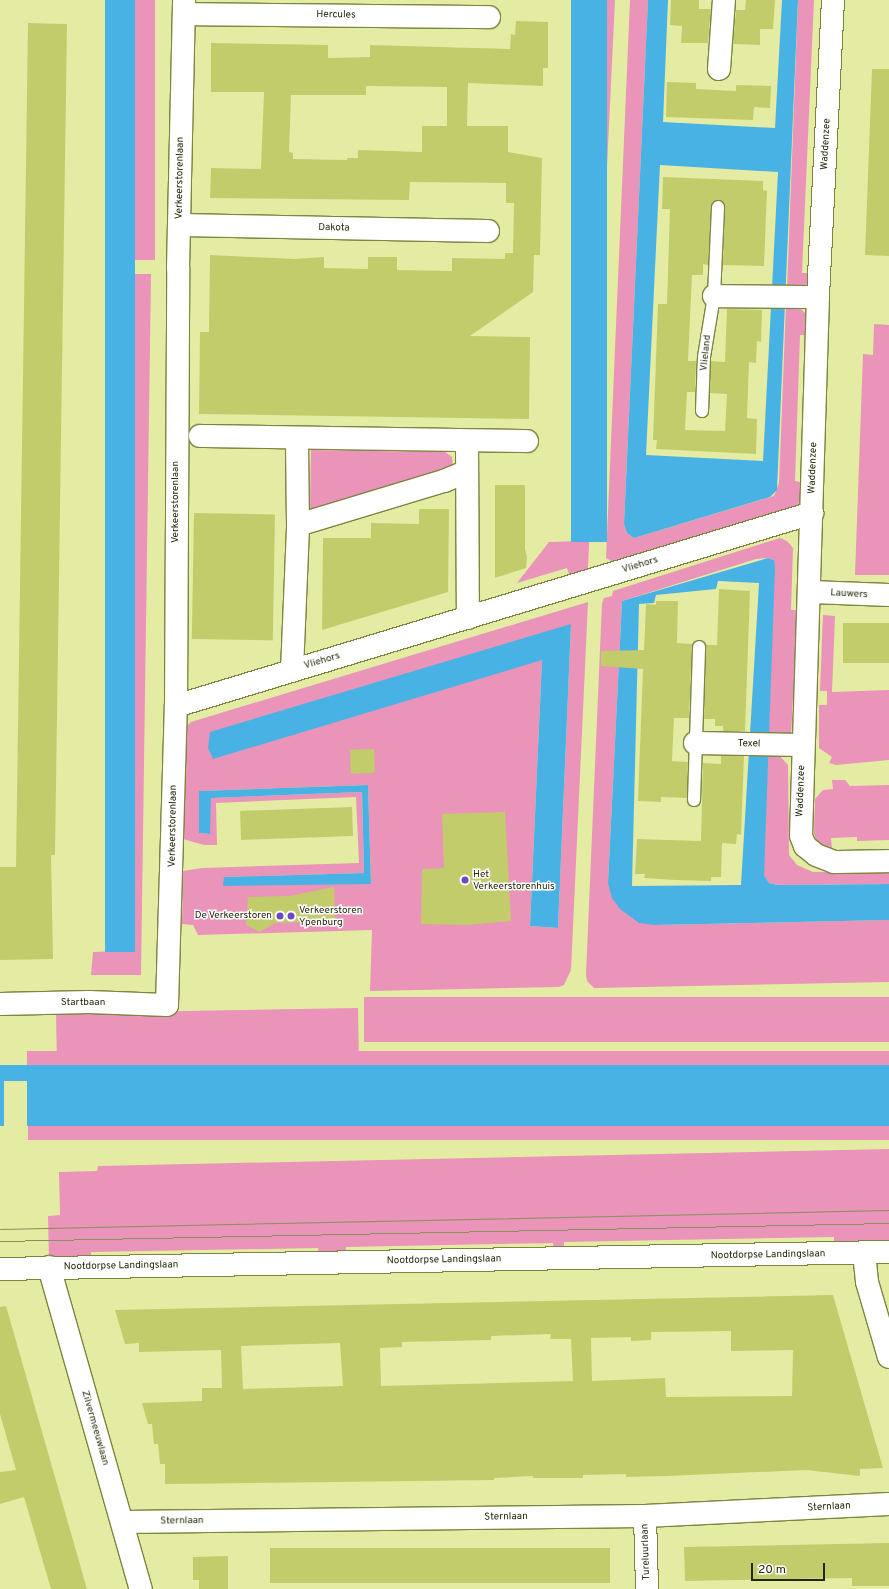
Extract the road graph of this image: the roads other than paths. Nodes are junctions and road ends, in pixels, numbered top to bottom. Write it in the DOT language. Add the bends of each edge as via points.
graph roads {
  1 [pos="724,0"];
  2 [pos="833,0"];
  3 [pos="184,7"];
  4 [pos="489,17"];
  5 [pos="719,69"];
  6 [pos="718,207"];
  7 [pos="179,225"];
  8 [pos="488,231"];
  9 [pos="714,296"];
  10 [pos="818,297"];
  11 [pos="702,411"];
  12 [pos="200,436"];
  13 [pos="297,438"];
  14 [pos="527,440"];
  15 [pos="466,442"];
  16 [pos="465,472"];
  17 [pos="812,513"];
  18 [pos="298,525"];
  19 [pos="810,592"];
  20 [pos="889,595"];
  21 [pos="468,618"];
  22 [pos="699,647"];
  23 [pos="292,671"];
  24 [pos="176,706"];
  25 [pos="695,743"];
  26 [pos="803,745"];
  27 [pos="694,800"];
  28 [pos="889,861"];
  29 [pos="0,1004"];
  30 [pos="167,1005"];
  31 [pos="889,1252"];
  32 [pos="864,1253"];
  33 [pos="49,1268"];
  34 [pos="0,1269"];
  35 [pos="889,1357"];
  36 [pos="889,1504"];
  37 [pos="645,1516"];
  38 [pos="122,1522"];
  39 [pos="141,1589"];
  40 [pos="647,1589"];
  1 -- 5 [label="street"];
  2 -- 10 [label="street, Waddenzee"];
  3 -- 4 [label="street, Hercules"];
  3 -- 7 [label="street, Verkeerstorenlaan"];
  6 -- 9 [label="lane, Vlieland"];
  7 -- 8 [label="street, Dakota"];
  7 -- 24 [label="street, Verkeerstorenlaan"];
  9 -- 10 [label="street"];
  9 -- 11 [label="lane, Vlieland" via="704,357"];
  10 -- 17 [label="street, Waddenzee"];
  12 -- 13 [label="street"];
  13 -- 15 [label="street"];
  13 -- 18 [label="street, Vliehors"];
  14 -- 15 [label="street"];
  15 -- 16 [label="street"];
  16 -- 18 [label="street" via="444,481"];
  16 -- 21 [label="street"];
  17 -- 19 [label="street, Waddenzee"];
  17 -- 21 [label="street, Vliehors"];
  18 -- 23 [label="street, Vliehors"];
  19 -- 20 [label="street, Lauwers"];
  19 -- 26 [label="street, Waddenzee"];
  21 -- 23 [label="street, Vliehors"];
  22 -- 25 [label="lane"];
  23 -- 24 [label="street, Vliehors"];
  24 -- 30 [label="street, Verkeerstorenlaan"];
  25 -- 26 [label="street, Texel"];
  25 -- 27 [label="lane"];
  26 -- 28 [label="street, Waddenzee" via="800,836 805,846 816,855 834,862"];
  29 -- 30 [label="street, Startbaan" via="89,1002"];
  31 -- 32 [label="street, Nootdorpse Landingslaan"];
  32 -- 33 [label="street, Nootdorpse Landingslaan"];
  32 -- 35 [label="street" via="867,1282"];
  33 -- 34 [label="street, Nootdorpse Landingslaan"];
  33 -- 38 [label="street, Zilvermeeuwlaan"];
  36 -- 37 [label="street, Sternlaan"];
  37 -- 38 [label="street, Sternlaan"];
  37 -- 40 [label="street, Tureluurlaan"];
  38 -- 39 [label="street, Zilvermeeuwlaan"];
}
